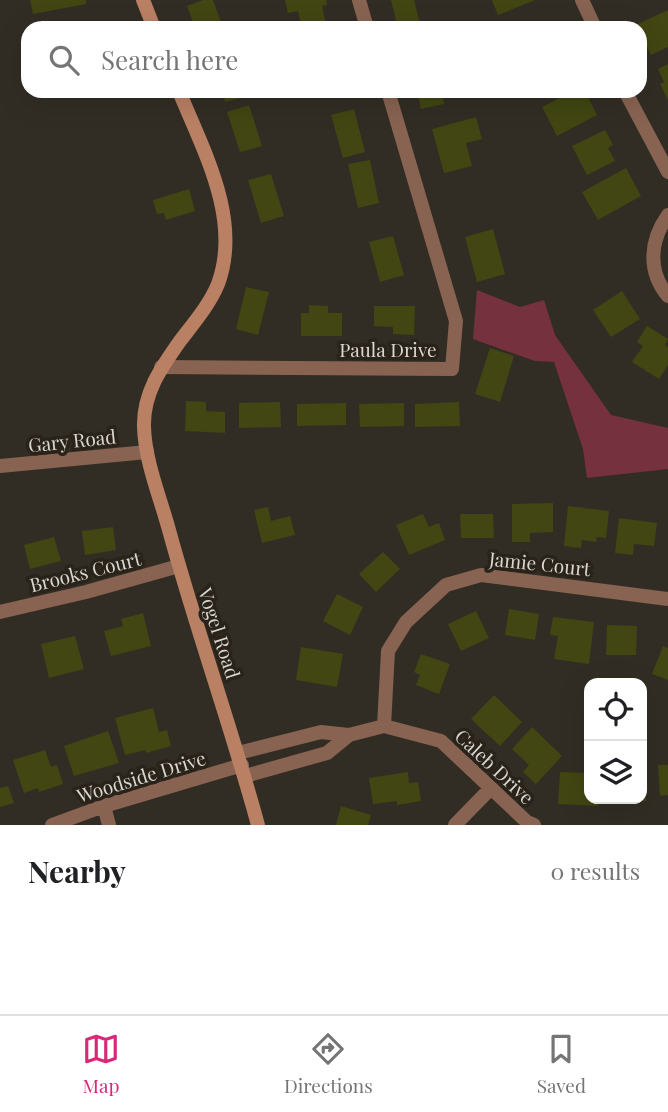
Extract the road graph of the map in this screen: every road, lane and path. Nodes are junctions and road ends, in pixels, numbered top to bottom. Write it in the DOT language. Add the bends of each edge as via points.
graph roads {
  1 [pos="142,0"];
  2 [pos="359,0"];
  3 [pos="582,0"];
  4 [pos="151,21"];
  5 [pos="366,21"];
  6 [pos="592,21"];
  7 [pos="182,98"];
  8 [pos="390,98"];
  9 [pos="629,98"];
  10 [pos="668,172"];
  11 [pos="668,215"];
  12 [pos="668,296"];
  13 [pos="162,367"];
  14 [pos="148,452"];
  15 [pos="0,466"];
  16 [pos="179,566"];
  17 [pos="668,598"];
  18 [pos="0,612"];
  19 [pos="384,726"];
  20 [pos="349,735"];
  21 [pos="242,765"];
  22 [pos="490,789"];
  23 [pos="104,806"];
  24 [pos="52,825"];
  25 [pos="109,825"];
  26 [pos="258,825"];
  27 [pos="455,825"];
  28 [pos="534,825"];
  1 -- 4 [label="street"];
  2 -- 5 [label="street"];
  3 -- 6 [label="street"];
  7 -- 13 [label="street, Vogel Road" via="217,188 226,239 217,286"];
  8 -- 13 [label="street, Paula Drive" via="456,321 452,369"];
  9 -- 10 [label="street"];
  11 -- 12 [label="street" via="653,244 658,281"];
  13 -- 14 [label="street, Vogel Road" via="144,410"];
  14 -- 15 [label="street, Gary Road"];
  14 -- 16 [label="street, Vogel Road"];
  16 -- 18 [label="street, Brooks Court"];
  16 -- 21 [label="street, Vogel Road"];
  17 -- 19 [label="street, Jamie Court" via="481,575 446,585 406,621 388,651"];
  19 -- 20 [label="street, Caleb Drive"];
  19 -- 22 [label="street, Caleb Drive" via="441,741"];
  20 -- 21 [label="street, Caleb Drive" via="321,732"];
  20 -- 21 [label="street, Caleb Drive" via="327,753"];
  21 -- 23 [label="street, Woodside Drive"];
  21 -- 26 [label="street, Vogel Road"];
  22 -- 27 [label="street"];
  22 -- 28 [label="street, Caleb Drive"];
  23 -- 24 [label="street, Woodside Drive"];
  23 -- 25 [label="street"];
}
